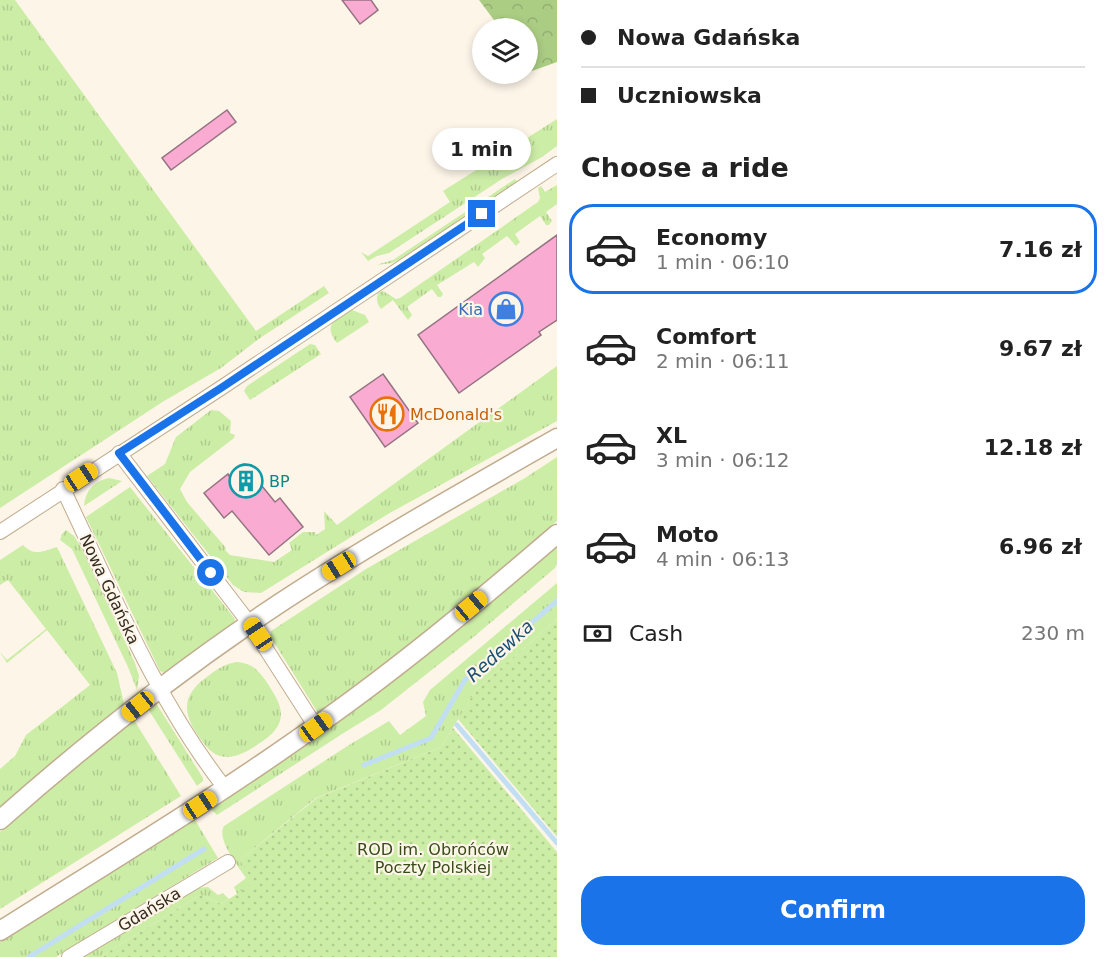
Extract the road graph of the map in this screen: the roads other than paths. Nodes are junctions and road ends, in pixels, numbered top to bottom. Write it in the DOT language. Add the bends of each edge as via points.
graph roads {
  1 [pos="557,164"];
  2 [pos="557,438"];
  3 [pos="119,453"];
  4 [pos="63,489"];
  5 [pos="0,532"];
  6 [pos="557,534"];
  7 [pos="250,624"];
  8 [pos="159,689"];
  9 [pos="316,727"];
  10 [pos="225,789"];
  11 [pos="0,820"];
  12 [pos="228,862"];
  13 [pos="0,931"];
  14 [pos="69,957"];
  1 -- 3 [label="street"];
  2 -- 7 [label="main road" via="398,529"];
  3 -- 4 [label="street"];
  3 -- 7 [label="street"];
  4 -- 5 [label="street"];
  4 -- 8 [label="street, Nowa Gdańska"];
  6 -- 9 [label="main road" via="406,660"];
  7 -- 8 [label="main road"];
  7 -- 9 [label="street"];
  8 -- 10 [label="street, Nowa Gdańska"];
  8 -- 11 [label="main road"];
  9 -- 10 [label="main road"];
  10 -- 13 [label="main road"];
  12 -- 14 [label="street, Gdańska"];
}
